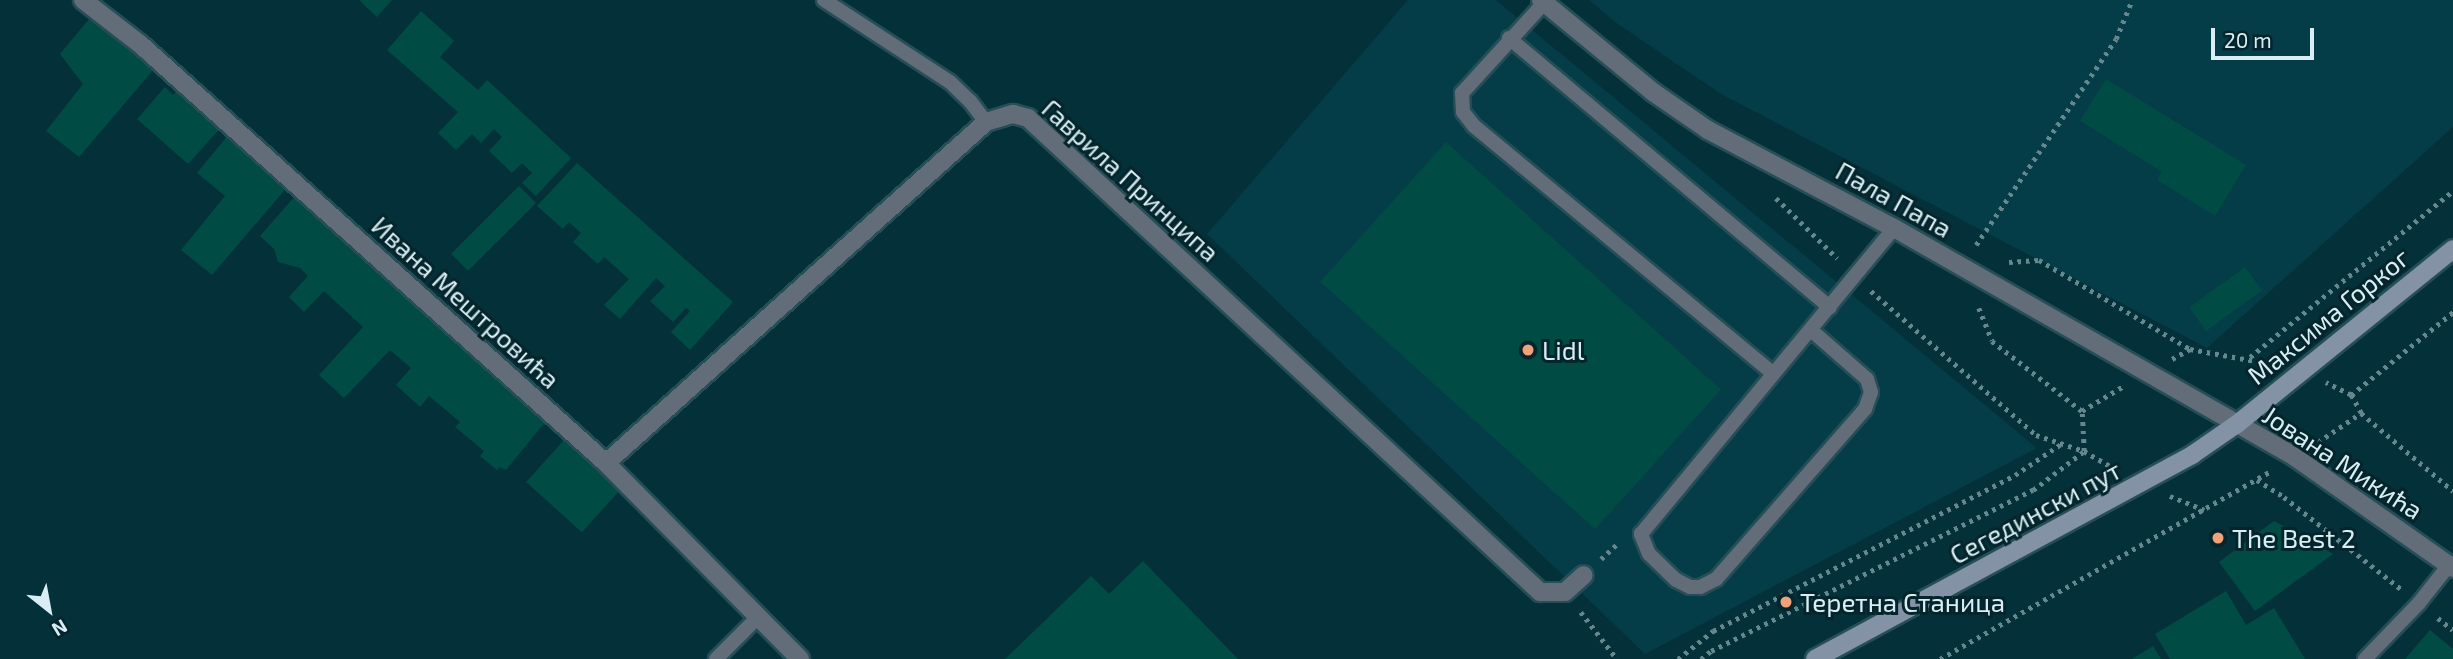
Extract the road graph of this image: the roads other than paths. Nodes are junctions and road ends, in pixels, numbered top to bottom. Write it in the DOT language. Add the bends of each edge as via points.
graph roads {
  1 [pos="83,0"];
  2 [pos="824,0"];
  3 [pos="1542,1"];
  4 [pos="1509,38"];
  5 [pos="986,122"];
  6 [pos="1894,228"];
  7 [pos="2453,249"];
  8 [pos="1830,307"];
  9 [pos="1811,330"];
  10 [pos="1773,373"];
  11 [pos="2237,424"];
  12 [pos="606,463"];
  13 [pos="2451,566"];
  14 [pos="1584,575"];
  15 [pos="758,617"];
  16 [pos="716,659"];
  17 [pos="800,659"];
  18 [pos="1815,659"];
  19 [pos="2365,659"];
  1 -- 12 [label="street, Ивана Мештровића" via="140,44"];
  2 -- 5 [label="lane" via="950,82"];
  3 -- 4 [label="lane"];
  3 -- 6 [label="street, Пала Папа" via="1653,92 1708,130"];
  4 -- 8 [label="lane"];
  4 -- 10 [label="lane" via="1462,93 1463,111 1474,126"];
  5 -- 12 [label="street"];
  5 -- 14 [label="street, Гаврила Принципа" via="1013,114 1028,118 1540,592 1565,592"];
  6 -- 8 [label="lane"];
  6 -- 11 [label="street, Пала Папа"];
  7 -- 11 [label="main road, Максима Горког"];
  8 -- 9 [label="lane"];
  9 -- 10 [label="lane"];
  9 -- 10 [label="lane" via="1867,379 1871,391 1865,409 1716,579 1690,587 1648,554 1641,534"];
  11 -- 13 [label="street, Јована Микића" via="2295,457"];
  11 -- 18 [label="main road, Сегедински пут" via="2142,485"];
  12 -- 15 [label="street, Ивана Мештровића"];
  13 -- 19 [label="lane"];
  15 -- 16 [label="lane"];
  15 -- 17 [label="street, Ивана Мештровића"];
}
